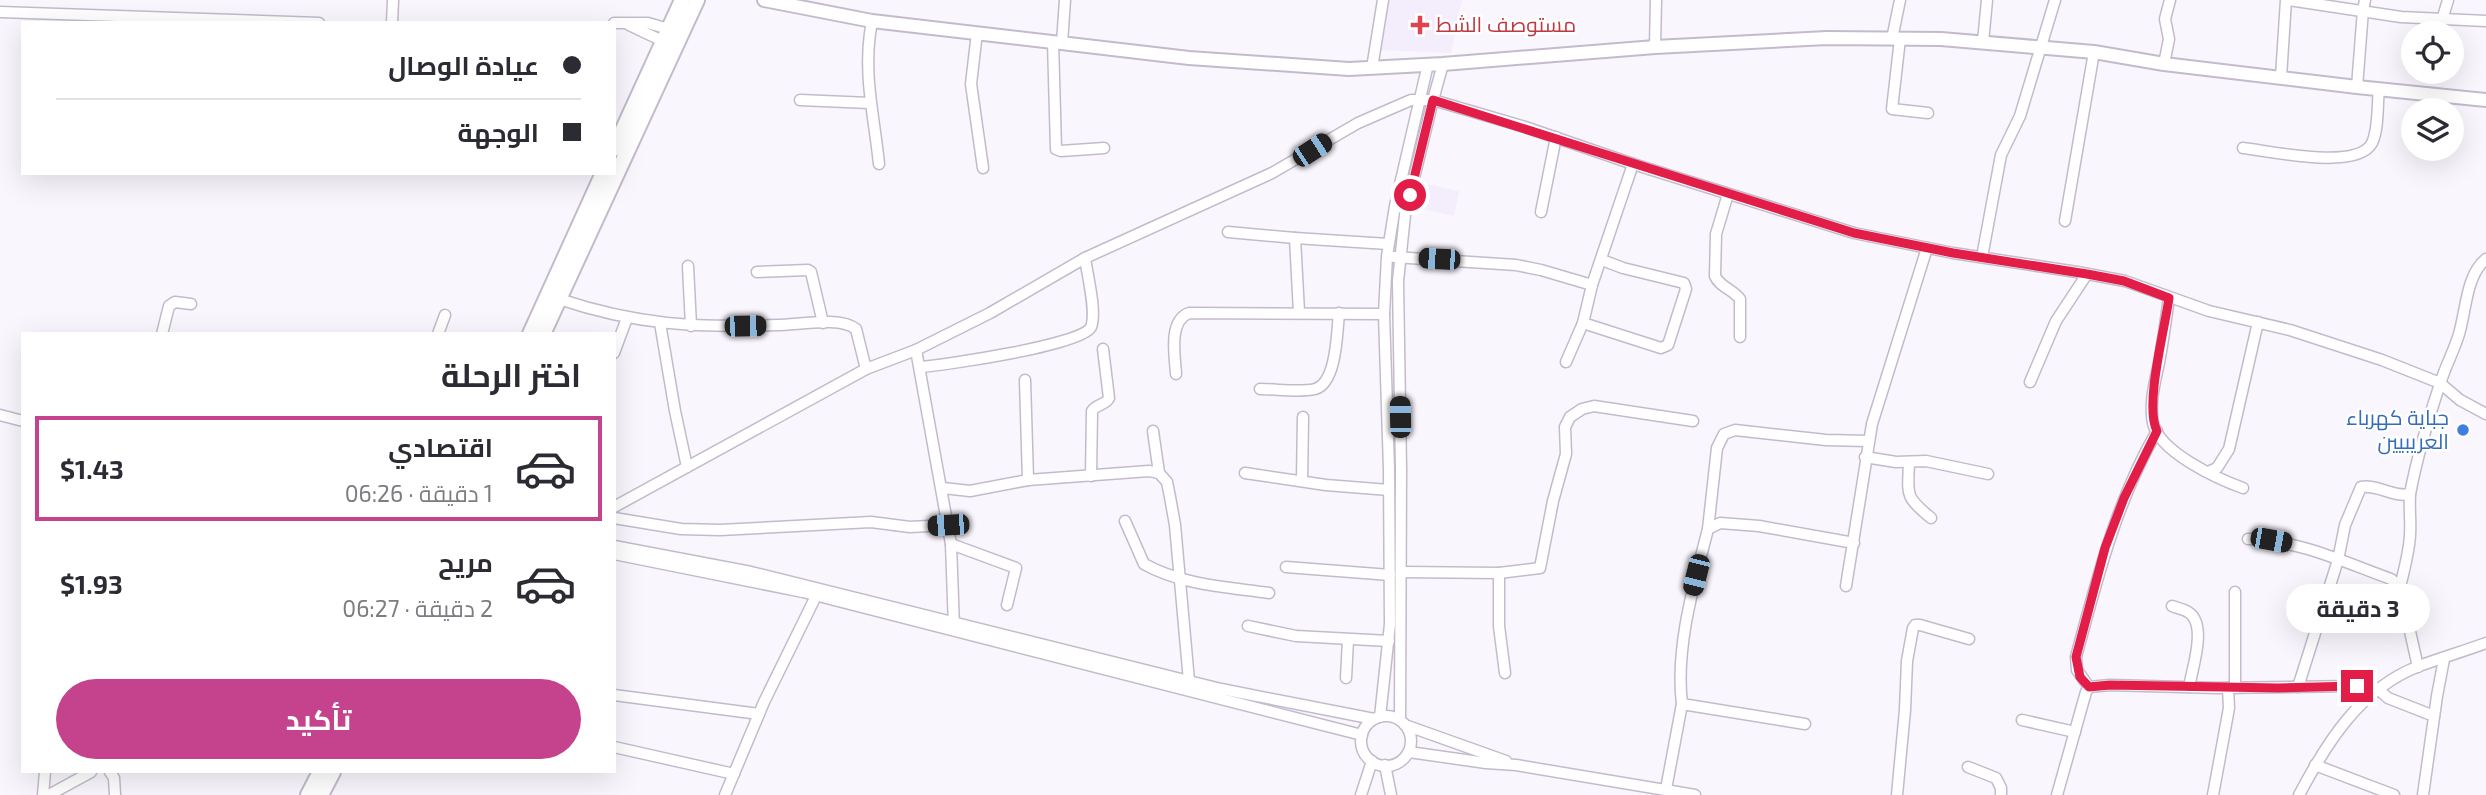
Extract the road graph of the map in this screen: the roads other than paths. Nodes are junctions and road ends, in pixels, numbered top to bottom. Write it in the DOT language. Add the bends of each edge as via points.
graph roads {
  1 [pos="393,0"];
  2 [pos="682,0"];
  3 [pos="697,0"];
  4 [pos="764,0"];
  5 [pos="1065,0"];
  6 [pos="1383,0"];
  7 [pos="1656,0"];
  8 [pos="1899,0"];
  9 [pos="1987,0"];
  10 [pos="2055,0"];
  11 [pos="2170,0"];
  12 [pos="2288,0"];
  13 [pos="2448,0"];
  14 [pos="2364,5"];
  15 [pos="0,12"];
  16 [pos="2442,20"];
  17 [pos="266,21"];
  18 [pos="392,21"];
  19 [pos="872,21"];
  20 [pos="2486,21"];
  21 [pos="620,23"];
  22 [pos="976,33"];
  23 [pos="672,38"];
  24 [pos="1896,39"];
  25 [pos="1058,42"];
  26 [pos="1983,42"];
  27 [pos="1655,47"];
  28 [pos="2041,48"];
  29 [pos="2094,52"];
  30 [pos="1428,64"];
  31 [pos="1443,64"];
  32 [pos="2164,64"];
  33 [pos="1372,68"];
  34 [pos="2281,77"];
  35 [pos="2357,88"];
  36 [pos="2379,89"];
  37 [pos="1418,99"];
  38 [pos="800,100"];
  39 [pos="1433,100"];
  40 [pos="2486,100"];
  41 [pos="869,103"];
  42 [pos="1928,113"];
  43 [pos="1556,137"];
  44 [pos="616,145"];
  45 [pos="1104,148"];
  46 [pos="2243,148"];
  47 [pos="1406,152"];
  48 [pos="1420,154"];
  49 [pos="879,164"];
  50 [pos="1633,164"];
  51 [pos="616,167"];
  52 [pos="983,168"];
  53 [pos="602,175"];
  54 [pos="613,175"];
  55 [pos="1728,194"];
  56 [pos="1541,212"];
  57 [pos="2066,220"];
  58 [pos="1228,232"];
  59 [pos="1295,238"];
  60 [pos="1388,244"];
  61 [pos="1927,248"];
  62 [pos="1387,256"];
  63 [pos="1084,257"];
  64 [pos="1400,257"];
  65 [pos="1982,257"];
  66 [pos="2486,259"];
  67 [pos="1602,260"];
  68 [pos="688,266"];
  69 [pos="757,272"];
  70 [pos="2087,274"];
  71 [pos="1592,285"];
  72 [pos="2169,298"];
  73 [pos="559,299"];
  74 [pos="191,304"];
  75 [pos="1299,312"];
  76 [pos="1339,313"];
  77 [pos="1384,314"];
  78 [pos="445,316"];
  79 [pos="627,318"];
  80 [pos="2258,322"];
  81 [pos="660,323"];
  82 [pos="823,323"];
  83 [pos="1583,323"];
  84 [pos="691,326"];
  85 [pos="162,332"];
  86 [pos="439,332"];
  87 [pos="531,332"];
  88 [pos="544,332"];
  89 [pos="1740,337"];
  90 [pos="616,348"];
  91 [pos="1103,349"];
  92 [pos="916,350"];
  93 [pos="1566,362"];
  94 [pos="920,367"];
  95 [pos="866,369"];
  96 [pos="1176,374"];
  97 [pos="1025,380"];
  98 [pos="2030,382"];
  99 [pos="2440,383"];
  100 [pos="1260,389"];
  101 [pos="2486,414"];
  102 [pos="0,415"];
  103 [pos="1303,417"];
  104 [pos="21,420"];
  105 [pos="1693,421"];
  106 [pos="1153,431"];
  107 [pos="2157,431"];
  108 [pos="1868,441"];
  109 [pos="1865,457"];
  110 [pos="1909,462"];
  111 [pos="687,467"];
  112 [pos="2208,472"];
  113 [pos="1159,473"];
  114 [pos="1245,473"];
  115 [pos="1988,474"];
  116 [pos="1091,476"];
  117 [pos="1028,480"];
  118 [pos="1302,481"];
  119 [pos="943,488"];
  120 [pos="2243,488"];
  121 [pos="1389,490"];
  122 [pos="2410,494"];
  123 [pos="616,507"];
  124 [pos="616,517"];
  125 [pos="1931,518"];
  126 [pos="1125,521"];
  127 [pos="948,525"];
  128 [pos="1708,529"];
  129 [pos="2248,539"];
  130 [pos="1854,543"];
  131 [pos="951,544"];
  132 [pos="616,546"];
  133 [pos="616,554"];
  134 [pos="2337,560"];
  135 [pos="1286,567"];
  136 [pos="1402,572"];
  137 [pos="1499,573"];
  138 [pos="1390,575"];
  139 [pos="1180,580"];
  140 [pos="1846,586"];
  141 [pos="2400,587"];
  142 [pos="2235,592"];
  143 [pos="1269,593"];
  144 [pos="816,596"];
  145 [pos="1007,605"];
  146 [pos="2172,606"];
  147 [pos="954,626"];
  148 [pos="1248,626"];
  149 [pos="1969,639"];
  150 [pos="1348,640"];
  151 [pos="1389,641"];
  152 [pos="2486,642"];
  153 [pos="2444,659"];
  154 [pos="2418,667"];
  155 [pos="1505,673"];
  156 [pos="1346,678"];
  157 [pos="1189,681"];
  158 [pos="2089,687"];
  159 [pos="2189,687"];
  160 [pos="2298,687"];
  161 [pos="2232,688"];
  162 [pos="2378,689"];
  163 [pos="616,695"];
  164 [pos="1682,704"];
  165 [pos="759,714"];
  166 [pos="2434,716"];
  167 [pos="1377,718"];
  168 [pos="2022,720"];
  169 [pos="1403,723"];
  170 [pos="1805,724"];
  171 [pos="2075,732"];
  172 [pos="1362,735"];
  173 [pos="616,747"];
  174 [pos="1409,752"];
  175 [pos="1372,761"];
  176 [pos="1385,765"];
  177 [pos="1516,765"];
  178 [pos="2315,765"];
  179 [pos="1968,767"];
  180 [pos="45,773"];
  181 [pos="88,773"];
  182 [pos="111,773"];
  183 [pos="320,773"];
  184 [pos="332,773"];
  185 [pos="734,774"];
  186 [pos="1666,789"];
  187 [pos="43,795"];
  188 [pos="48,795"];
  189 [pos="115,795"];
  190 [pos="309,795"];
  191 [pos="321,795"];
  192 [pos="725,795"];
  193 [pos="1361,795"];
  194 [pos="1391,795"];
  195 [pos="1695,795"];
  196 [pos="1897,795"];
  197 [pos="2001,795"];
  198 [pos="2057,795"];
  199 [pos="2213,795"];
  200 [pos="2299,795"];
  201 [pos="2394,795"];
  202 [pos="2423,795"];
  1 -- 18 [label="street"];
  2 -- 23 [label="main road"];
  3 -- 23 [label="main road"];
  4 -- 19 [label="street"];
  5 -- 25 [label="street"];
  6 -- 33 [label="street"];
  7 -- 27 [label="street"];
  8 -- 24 [label="street"];
  9 -- 26 [label="street"];
  10 -- 28 [label="street"];
  11 -- 32 [label="street"];
  12 -- 14 [label="street"];
  12 -- 34 [label="street"];
  13 -- 16 [label="street"];
  14 -- 16 [label="street"];
  14 -- 35 [label="street"];
  15 -- 17 [label="street"];
  16 -- 20 [label="street"];
  19 -- 22 [label="street"];
  19 -- 41 [label="street"];
  21 -- 23 [label="street" via="649,23"];
  22 -- 25 [label="street"];
  22 -- 52 [label="street" via="971,84"];
  23 -- 44 [label="main road"];
  23 -- 51 [label="main road"];
  24 -- 26 [label="street"];
  24 -- 27 [label="street"];
  24 -- 42 [label="street" via="1892,109"];
  25 -- 33 [label="street" via="1189,58"];
  25 -- 45 [label="street" via="1056,149"];
  26 -- 28 [label="street"];
  27 -- 31 [label="street"];
  28 -- 29 [label="street"];
  28 -- 65 [label="street" via="2020,116 2001,155"];
  29 -- 32 [label="street"];
  29 -- 57 [label="street"];
  30 -- 31 [label="street"];
  30 -- 33 [label="street"];
  30 -- 37 [label="street"];
  31 -- 39 [label="street"];
  32 -- 34 [label="street"];
  34 -- 35 [label="street"];
  35 -- 36 [label="street"];
  36 -- 40 [label="street"];
  36 -- 46 [label="street" via="2375,136 2368,149 2353,157"];
  37 -- 39 [label="street"];
  37 -- 47 [label="street"];
  37 -- 63 [label="street" via="1358,123 1272,173"];
  38 -- 41 [label="street"];
  39 -- 43 [label="street"];
  39 -- 48 [label="street"];
  41 -- 49 [label="street"];
  43 -- 50 [label="street"];
  43 -- 56 [label="street"];
  47 -- 48 [label="street"];
  47 -- 60 [label="street"];
  48 -- 64 [label="street"];
  50 -- 55 [label="street"];
  50 -- 67 [label="street"];
  53 -- 87 [label="main road"];
  54 -- 73 [label="main road"];
  55 -- 61 [label="street" via="1854,233"];
  55 -- 89 [label="street" via="1716,233 1715,276 1740,299"];
  58 -- 59 [label="street"];
  59 -- 60 [label="street"];
  59 -- 75 [label="street"];
  60 -- 62 [label="street"];
  61 -- 65 [label="street"];
  61 -- 108 [label="street"];
  62 -- 64 [label="street"];
  62 -- 77 [label="street"];
  63 -- 92 [label="street"];
  63 -- 94 [label="street" via="1093,313 1092,325 1084,335 967,363"];
  64 -- 71 [label="street" via="1516,265"];
  64 -- 136 [label="street"];
  65 -- 70 [label="street"];
  66 -- 99 [label="street" via="2474,278 2461,330"];
  67 -- 71 [label="street"];
  67 -- 83 [label="street" via="1684,283 1672,338 1661,348"];
  68 -- 84 [label="street"];
  69 -- 82 [label="street" via="811,272"];
  70 -- 72 [label="street" via="2124,281"];
  70 -- 98 [label="street" via="2056,321"];
  71 -- 83 [label="street"];
  72 -- 80 [label="street"];
  72 -- 107 [label="street" via="2153,392"];
  73 -- 79 [label="street"];
  73 -- 88 [label="main road"];
  74 -- 85 [label="street" via="169,306"];
  75 -- 76 [label="street"];
  75 -- 96 [label="street" via="1181,316 1175,335"];
  76 -- 77 [label="street"];
  76 -- 100 [label="street" via="1332,368 1324,384 1298,390"];
  77 -- 121 [label="street"];
  78 -- 86 [label="street"];
  79 -- 81 [label="street"];
  79 -- 90 [label="street"];
  80 -- 99 [label="street" via="2329,342"];
  80 -- 112 [label="street" via="2229,449 2217,468"];
  81 -- 84 [label="street"];
  81 -- 111 [label="street"];
  82 -- 84 [label="street"];
  82 -- 95 [label="street" via="850,324 856,329"];
  83 -- 93 [label="street"];
  91 -- 116 [label="street" via="1109,398 1091,411"];
  92 -- 94 [label="street"];
  92 -- 95 [label="street"];
  94 -- 119 [label="street"];
  95 -- 111 [label="street"];
  97 -- 117 [label="street"];
  99 -- 101 [label="street"];
  99 -- 122 [label="street"];
  102 -- 104 [label="street"];
  103 -- 118 [label="street"];
  105 -- 137 [label="street" via="1594,406 1570,417 1563,471 1540,568"];
  106 -- 113 [label="street"];
  107 -- 112 [label="street" via="2177,454"];
  107 -- 158 [label="street" via="2105,548 2079,645 2076,663"];
  108 -- 109 [label="street"];
  108 -- 128 [label="street" via="1735,430 1724,434 1717,449"];
  109 -- 110 [label="street"];
  109 -- 130 [label="street"];
  110 -- 115 [label="street" via="1926,461"];
  110 -- 125 [label="street" via="1908,495"];
  111 -- 123 [label="street"];
  112 -- 120 [label="street"];
  113 -- 116 [label="street"];
  113 -- 139 [label="street" via="1167,481"];
  114 -- 118 [label="street"];
  116 -- 117 [label="street"];
  117 -- 119 [label="street" via="970,491"];
  118 -- 121 [label="street"];
  119 -- 127 [label="street"];
  121 -- 138 [label="street"];
  122 -- 134 [label="street" via="2361,487"];
  122 -- 141 [label="street" via="2411,531"];
  124 -- 127 [label="street" via="681,529 720,530 871,523"];
  126 -- 139 [label="street" via="1144,564"];
  127 -- 131 [label="street"];
  128 -- 130 [label="street" via="1720,523"];
  128 -- 164 [label="street" via="1691,598 1679,682"];
  129 -- 134 [label="street" via="2293,543"];
  130 -- 140 [label="street"];
  131 -- 145 [label="street" via="1016,568"];
  131 -- 147 [label="street"];
  132 -- 147 [label="street" via="751,572"];
  133 -- 144 [label="street"];
  134 -- 141 [label="street" via="2391,579"];
  134 -- 160 [label="street"];
  135 -- 138 [label="street"];
  136 -- 137 [label="street"];
  136 -- 169 [label="street"];
  137 -- 155 [label="street"];
  138 -- 151 [label="street"];
  139 -- 143 [label="street"];
  139 -- 157 [label="street"];
  141 -- 154 [label="street"];
  142 -- 161 [label="street"];
  144 -- 147 [label="street"];
  144 -- 165 [label="street"];
  146 -- 159 [label="street" via="2190,612 2197,622 2199,635"];
  147 -- 157 [label="street"];
  147 -- 172 [label="street"];
  148 -- 150 [label="street"];
  149 -- 196 [label="street" via="1920,625 1913,628"];
  150 -- 151 [label="street"];
  150 -- 156 [label="street"];
  151 -- 167 [label="street"];
  152 -- 153 [label="street"];
  153 -- 154 [label="street"];
  153 -- 166 [label="street"];
  154 -- 162 [label="street"];
  157 -- 167 [label="street"];
  158 -- 159 [label="street"];
  158 -- 171 [label="street"];
  159 -- 161 [label="street"];
  160 -- 161 [label="street"];
  160 -- 162 [label="street"];
  161 -- 199 [label="street"];
  162 -- 166 [label="street" via="2388,698"];
  162 -- 178 [label="street" via="2331,739"];
  163 -- 165 [label="street"];
  164 -- 170 [label="street"];
  164 -- 186 [label="street"];
  165 -- 185 [label="street"];
  166 -- 202 [label="street"];
  167 -- 169 [label="street" via="1394,717"];
  167 -- 172 [label="street"];
  168 -- 171 [label="street"];
  169 -- 174 [label="street" via="1411,738"];
  169 -- 177 [label="street"];
  171 -- 198 [label="street"];
  172 -- 175 [label="street" via="1363,750"];
  173 -- 185 [label="street"];
  174 -- 176 [label="street" via="1399,762"];
  174 -- 177 [label="street"];
  175 -- 176 [label="street"];
  175 -- 193 [label="street"];
  176 -- 194 [label="street"];
  177 -- 186 [label="street"];
  178 -- 200 [label="street"];
  178 -- 201 [label="street"];
  179 -- 197 [label="street" via="1996,778"];
  180 -- 187 [label="street"];
  181 -- 188 [label="street"];
  182 -- 189 [label="street"];
  183 -- 190 [label="main road"];
  184 -- 191 [label="main road"];
  185 -- 192 [label="street"];
  186 -- 195 [label="street"];
}
